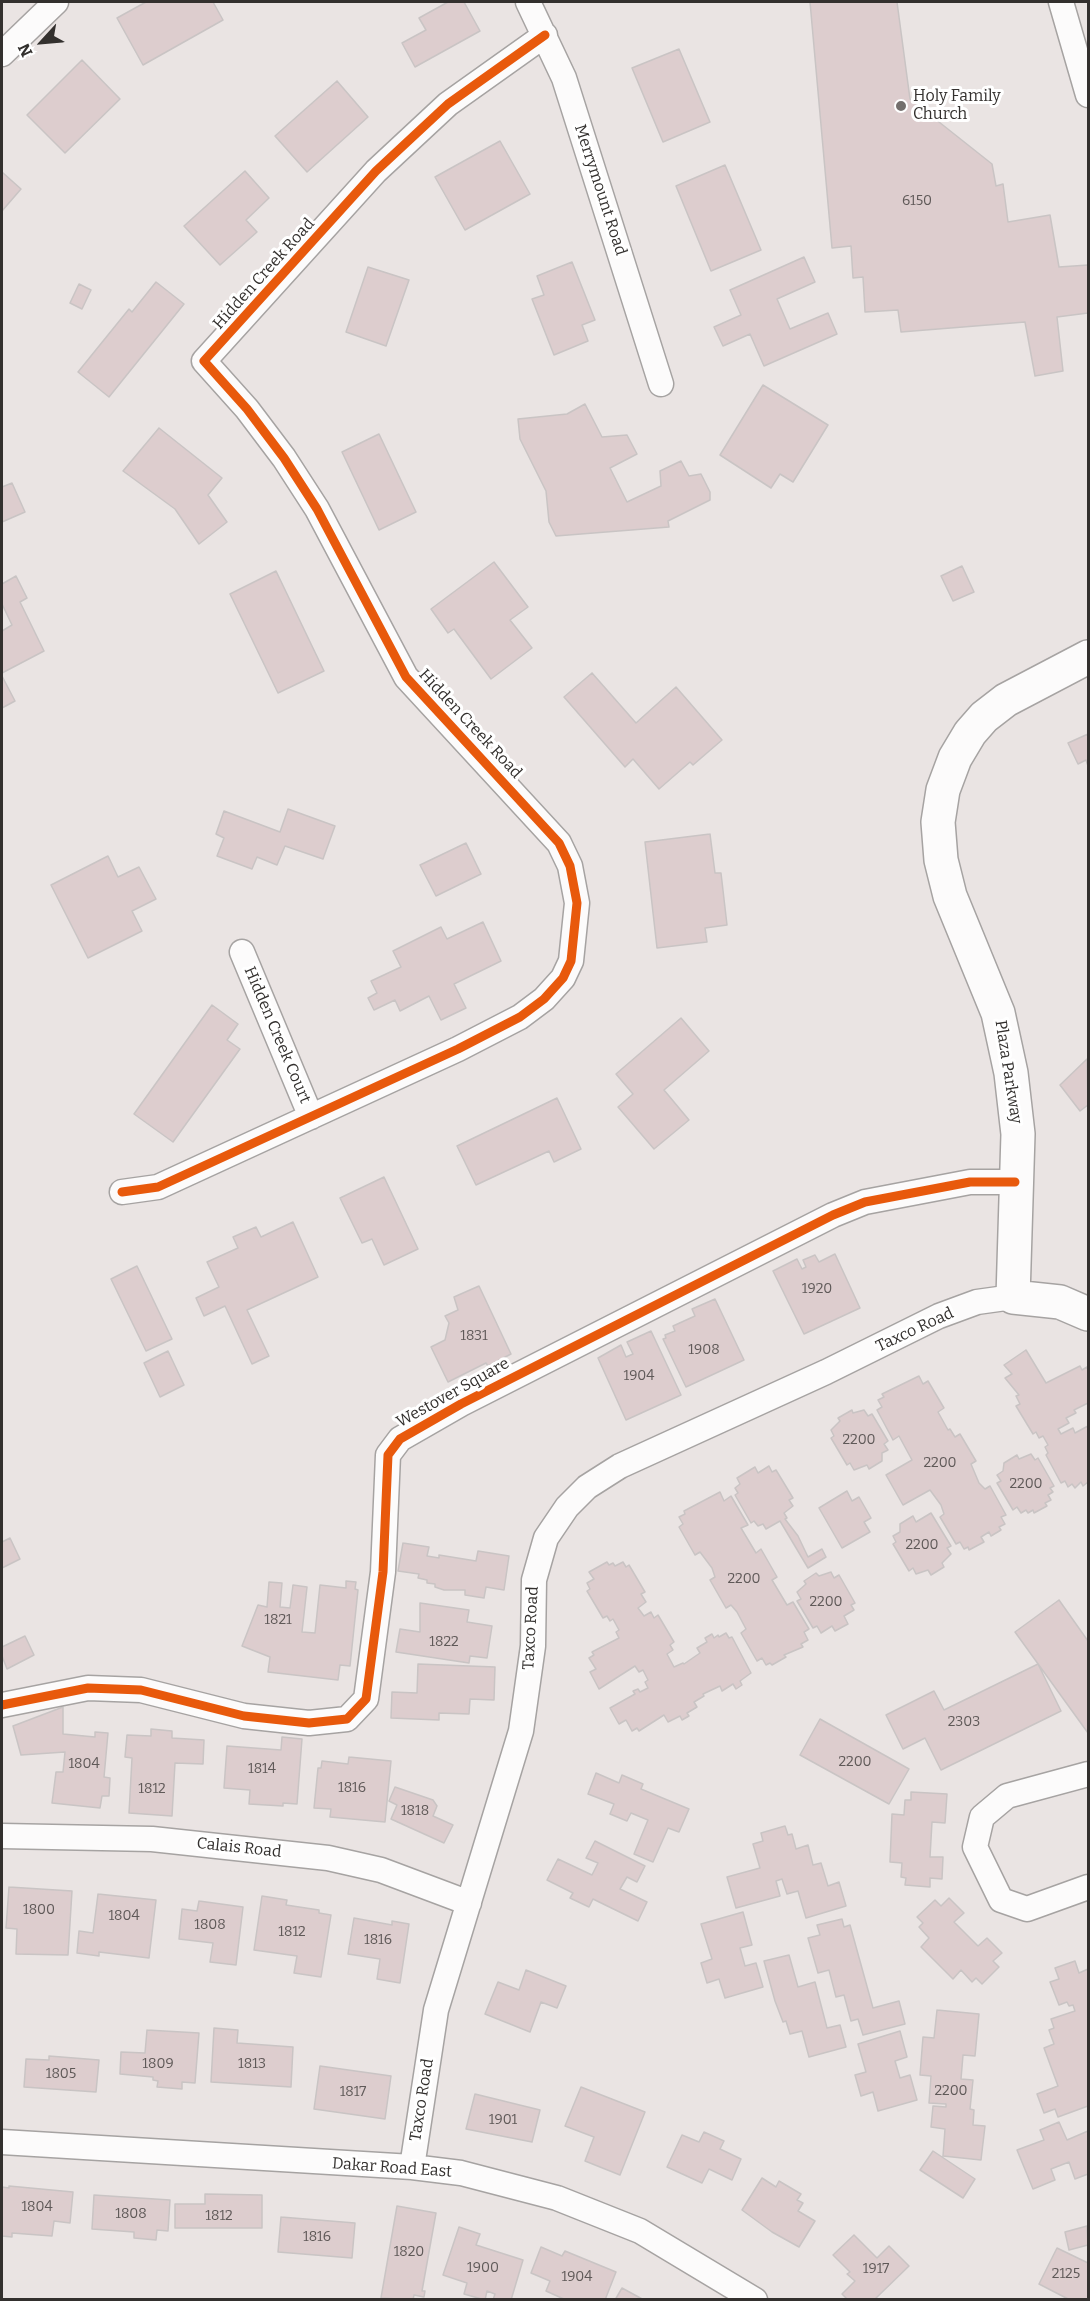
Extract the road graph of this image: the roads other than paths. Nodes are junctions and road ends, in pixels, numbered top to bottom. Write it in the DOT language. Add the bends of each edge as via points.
graph roads {
  1 [pos="56,2"];
  2 [pos="528,2"];
  3 [pos="1061,2"];
  4 [pos="545,35"];
  5 [pos="2,54"];
  6 [pos="1089,95"];
  7 [pos="661,384"];
  8 [pos="1089,657"];
  9 [pos="242,952"];
  10 [pos="311,1118"];
  11 [pos="1015,1182"];
  12 [pos="122,1192"];
  13 [pos="1013,1297"];
  14 [pos="1089,1314"];
  15 [pos="2,1705"];
  16 [pos="1089,1774"];
  17 [pos="2,1836"];
  18 [pos="1089,1887"];
  19 [pos="469,1903"];
  20 [pos="2,2142"];
  21 [pos="412,2167"];
  22 [pos="755,2300"];
  1 -- 5 [label="street"];
  2 -- 4 [label="street, Merrymount Road"];
  3 -- 6 [label="street"];
  4 -- 7 [label="street, Merrymount Road" via="564,78"];
  4 -- 10 [label="street, Hidden Creek Road" via="448,104 376,171 204,361 248,409 311,501 406,677 559,843 570,866 577,903 571,961 563,978 544,999 520,1017 458,1049"];
  8 -- 11 [label="street, Plaza Parkway" via="1006,700 984,717 955,758 946,780 938,822 941,860 950,896 998,1013 1011,1073 1017,1134"];
  9 -- 10 [label="street, Hidden Creek Court"];
  10 -- 12 [label="street, Hidden Creek Road" via="158,1187"];
  11 -- 13 [label="street, Plaza Parkway"];
  11 -- 15 [label="street, Westover Square" via="970,1182 865,1202 832,1215 400,1438 388,1455 383,1572 366,1699 346,1719 309,1723 244,1716 141,1690 88,1688"];
  13 -- 14 [label="street" via="1060,1302"];
  13 -- 19 [label="street, Taxco Road" via="977,1302 939,1316 620,1466 587,1487 567,1507 546,1538 534,1580 533,1646 521,1731"];
  16 -- 18 [label="street" via="1007,1796 982,1817 975,1847 1000,1900 1027,1909"];
  17 -- 19 [label="street, Calais Road" via="152,1839 328,1858 381,1870"];
  19 -- 21 [label="street, Taxco Road" via="436,2010"];
  20 -- 21 [label="street, Dakar Road East"];
  21 -- 22 [label="street, Dakar Road East" via="461,2173 556,2198 640,2231"];
}
